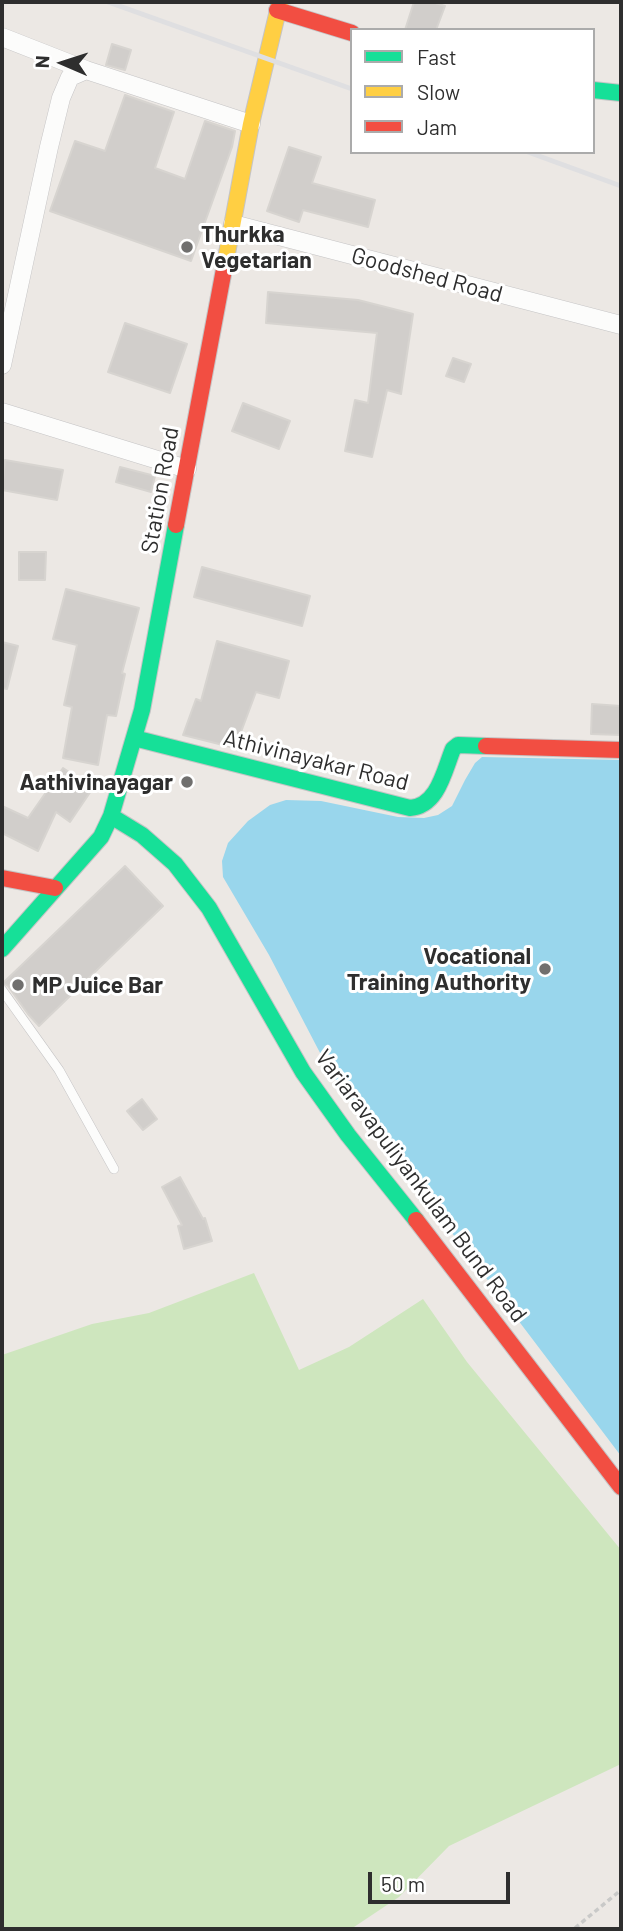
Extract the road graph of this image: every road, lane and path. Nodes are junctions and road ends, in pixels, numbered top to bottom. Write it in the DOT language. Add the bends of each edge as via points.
graph roads {
  1 [pos="279,6"];
  2 [pos="350,32"];
  3 [pos="2,37"];
  4 [pos="86,69"];
  5 [pos="595,90"];
  6 [pos="621,93"];
  7 [pos="251,124"];
  8 [pos="233,224"];
  9 [pos="621,325"];
  10 [pos="2,365"];
  11 [pos="2,412"];
  12 [pos="187,469"];
  13 [pos="134,738"];
  14 [pos="621,750"];
  15 [pos="111,816"];
  16 [pos="2,878"];
  17 [pos="55,888"];
  18 [pos="2,949"];
  19 [pos="2,990"];
  20 [pos="114,1169"];
  21 [pos="621,1487"];
  22 [pos="621,1890"];
  23 [pos="575,1928"];
  1 -- 2 [label="street"];
  1 -- 7 [label="street, Station Road"];
  3 -- 4 [label="street"];
  4 -- 7 [label="street"];
  4 -- 10 [label="street" via="70,78 61,98"];
  5 -- 6 [label="street"];
  7 -- 8 [label="street, Station Road"];
  8 -- 9 [label="street, Goodshed Road"];
  8 -- 12 [label="street, Station Road"];
  11 -- 12 [label="street"];
  12 -- 13 [label="street, Station Road"];
  13 -- 14 [label="street, Athivinayakar Road" via="410,808 427,803 453,749 461,744"];
  13 -- 15 [label="street, Station Road"];
  15 -- 17 [label="street, Station Road" via="101,836"];
  15 -- 21 [label="street, Variaravapuliyankulam Bund Road" via="175,864 209,908 303,1073"];
  16 -- 17 [label="street"];
  17 -- 18 [label="street, Station Road"];
  19 -- 20 [label="lane" via="59,1070"];
  22 -- 23 [label="path"];
}
